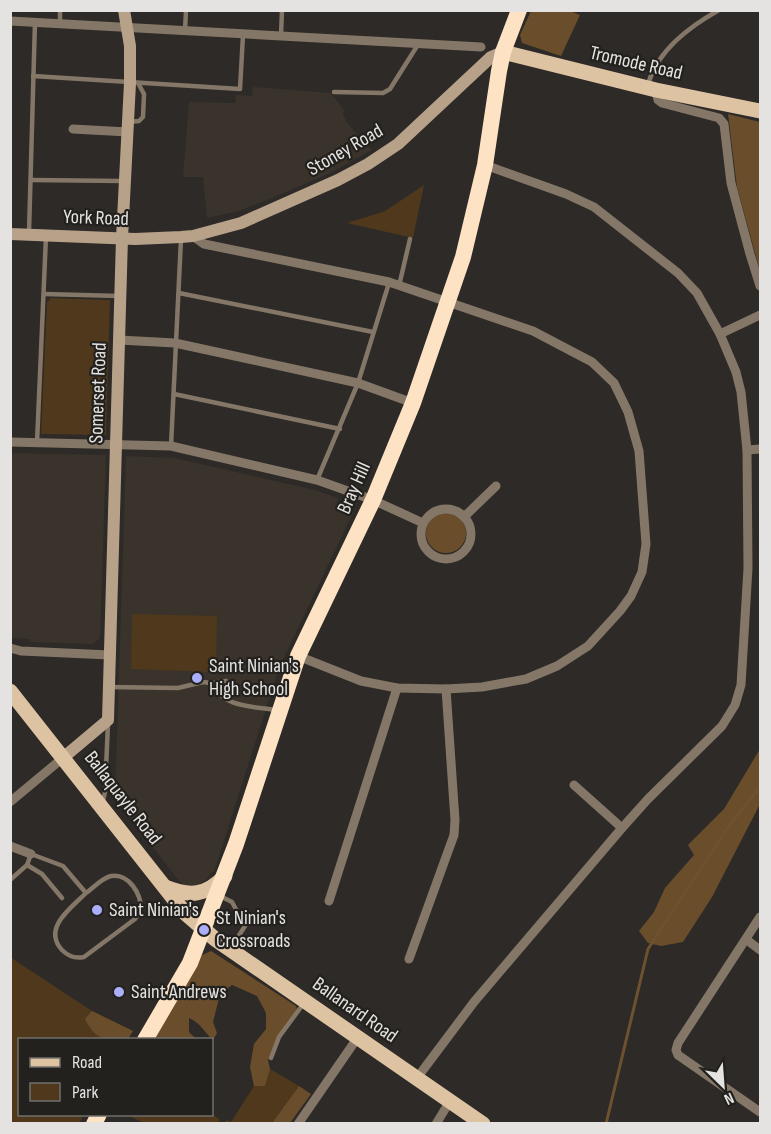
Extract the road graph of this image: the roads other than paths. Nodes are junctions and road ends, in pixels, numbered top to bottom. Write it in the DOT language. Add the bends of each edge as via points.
graph roads {
  1 [pos="60,10"];
  2 [pos="124,10"];
  3 [pos="186,10"];
  4 [pos="282,10"];
  5 [pos="719,10"];
  6 [pos="515,12"];
  7 [pos="10,21"];
  8 [pos="35,22"];
  9 [pos="60,24"];
  10 [pos="126,28"];
  11 [pos="185,31"];
  12 [pos="243,34"];
  13 [pos="280,36"];
  14 [pos="419,43"];
  15 [pos="481,47"];
  16 [pos="503,52"];
  17 [pos="33,76"];
  18 [pos="134,83"];
  19 [pos="652,89"];
  20 [pos="334,92"];
  21 [pos="760,111"];
  22 [pos="128,127"];
  23 [pos="73,129"];
  24 [pos="485,165"];
  25 [pos="31,180"];
  26 [pos="125,181"];
  27 [pos="10,234"];
  28 [pos="29,235"];
  29 [pos="46,236"];
  30 [pos="187,236"];
  31 [pos="122,238"];
  32 [pos="410,239"];
  33 [pos="389,282"];
  34 [pos="399,286"];
  35 [pos="760,286"];
  36 [pos="179,293"];
  37 [pos="44,294"];
  38 [pos="121,296"];
  39 [pos="448,303"];
  40 [pos="760,315"];
  41 [pos="373,332"];
  42 [pos="720,334"];
  43 [pos="119,340"];
  44 [pos="176,343"];
  45 [pos="358,383"];
  46 [pos="174,394"];
  47 [pos="413,404"];
  48 [pos="340,429"];
  49 [pos="10,442"];
  50 [pos="37,443"];
  51 [pos="116,445"];
  52 [pos="171,446"];
  53 [pos="760,449"];
  54 [pos="747,450"];
  55 [pos="317,480"];
  56 [pos="496,486"];
  57 [pos="373,500"];
  58 [pos="464,517"];
  59 [pos="423,523"];
  60 [pos="10,648"];
  61 [pos="110,655"];
  62 [pos="298,656"];
  63 [pos="226,681"];
  64 [pos="210,683"];
  65 [pos="109,687"];
  66 [pos="397,688"];
  67 [pos="446,689"];
  68 [pos="10,691"];
  69 [pos="279,710"];
  70 [pos="108,720"];
  71 [pos="64,756"];
  72 [pos="574,785"];
  73 [pos="10,802"];
  74 [pos="102,805"];
  75 [pos="622,828"];
  76 [pos="10,846"];
  77 [pos="31,854"];
  78 [pos="27,866"];
  79 [pos="225,876"];
  80 [pos="10,880"];
  81 [pos="165,887"];
  82 [pos="86,893"];
  83 [pos="218,894"];
  84 [pos="62,898"];
  85 [pos="329,901"];
  86 [pos="760,917"];
  87 [pos="204,930"];
  88 [pos="747,940"];
  89 [pos="230,949"];
  90 [pos="760,950"];
  91 [pos="409,959"];
  92 [pos="305,1001"];
  93 [pos="358,1037"];
  94 [pos="146,1038"];
  95 [pos="271,1058"];
  96 [pos="417,1078"];
  97 [pos="450,1101"];
  98 [pos="760,1112"];
  99 [pos="298,1124"];
  100 [pos="436,1124"];
  101 [pos="483,1124"];
  1 -- 9 [label="lane"];
  2 -- 10 [label="main road, Somerset Road"];
  3 -- 11 [label="lane"];
  4 -- 13 [label="lane"];
  5 -- 19 [label="lane" via="674,42 662,56"];
  6 -- 16 [label="highway, Bray Hill"];
  7 -- 8 [label="street"];
  8 -- 9 [label="street"];
  8 -- 17 [label="lane"];
  9 -- 10 [label="street"];
  10 -- 11 [label="street"];
  10 -- 18 [label="main road, Somerset Road"];
  11 -- 12 [label="street"];
  12 -- 13 [label="street"];
  12 -- 18 [label="lane" via="240,89"];
  13 -- 14 [label="street"];
  14 -- 15 [label="street"];
  14 -- 20 [label="lane" via="390,89 383,93"];
  16 -- 19 [label="main road, Tromode Road"];
  16 -- 24 [label="highway, Bray Hill"];
  16 -- 30 [label="main road, Stoney Road" via="491,57 398,144 368,164 241,223"];
  17 -- 18 [label="lane"];
  17 -- 25 [label="lane"];
  18 -- 22 [label="main road, Somerset Road"];
  19 -- 21 [label="main road, Tromode Road"];
  19 -- 35 [label="street" via="662,103 719,118 724,124 731,183"];
  22 -- 23 [label="street"];
  22 -- 26 [label="main road, Somerset Road"];
  24 -- 39 [label="highway, Bray Hill"];
  24 -- 42 [label="street" via="594,207 678,273 697,293"];
  25 -- 26 [label="lane"];
  25 -- 28 [label="lane"];
  26 -- 31 [label="main road, Somerset Road"];
  27 -- 28 [label="main road, York Road"];
  28 -- 29 [label="main road, York Road"];
  29 -- 31 [label="main road, York Road"];
  29 -- 37 [label="lane"];
  30 -- 31 [label="main road, York Road"];
  30 -- 33 [label="street" via="204,244"];
  30 -- 36 [label="lane"];
  31 -- 38 [label="main road, Somerset Road"];
  32 -- 34 [label="lane"];
  33 -- 34 [label="street"];
  33 -- 41 [label="lane"];
  34 -- 39 [label="street"];
  36 -- 41 [label="lane"];
  36 -- 44 [label="lane"];
  37 -- 38 [label="lane"];
  37 -- 50 [label="lane"];
  38 -- 43 [label="main road, Somerset Road"];
  39 -- 47 [label="highway, Bray Hill"];
  39 -- 67 [label="street" via="532,331 592,362 614,383 628,412 639,451 646,544 642,572 631,596 588,646 557,666 526,679"];
  40 -- 42 [label="street"];
  41 -- 45 [label="lane"];
  42 -- 54 [label="street" via="741,393"];
  43 -- 44 [label="street"];
  43 -- 51 [label="main road, Somerset Road"];
  44 -- 45 [label="street"];
  44 -- 46 [label="lane"];
  45 -- 47 [label="street"];
  45 -- 48 [label="lane"];
  46 -- 48 [label="lane"];
  46 -- 52 [label="lane"];
  47 -- 57 [label="highway, Bray Hill"];
  48 -- 55 [label="lane"];
  49 -- 50 [label="street"];
  50 -- 51 [label="street"];
  51 -- 52 [label="street"];
  51 -- 61 [label="main road, Somerset Road"];
  52 -- 55 [label="street"];
  53 -- 54 [label="street"];
  54 -- 75 [label="street" via="747,579 741,685 735,705 722,726"];
  55 -- 57 [label="street"];
  56 -- 58 [label="street"];
  57 -- 59 [label="street"];
  57 -- 62 [label="highway, Bray Hill"];
  58 -- 59 [label="street" via="442,509 434,511"];
  58 -- 59 [label="street" via="471,530 469,544 453,558 438,558 426,550 421,537"];
  60 -- 61 [label="street"];
  61 -- 65 [label="main road, Somerset Road"];
  62 -- 66 [label="street" via="361,681"];
  62 -- 69 [label="highway, Bray Hill"];
  63 -- 64 [label="lane"];
  64 -- 65 [label="lane" via="178,688"];
  64 -- 69 [label="lane" via="222,698 243,707"];
  65 -- 70 [label="main road, Somerset Road"];
  66 -- 67 [label="street"];
  66 -- 85 [label="street"];
  67 -- 91 [label="street" via="454,835"];
  68 -- 71 [label="main road, Ballaquayle Road"];
  69 -- 79 [label="highway, Bray Hill"];
  70 -- 71 [label="main road"];
  70 -- 74 [label="lane"];
  71 -- 73 [label="street"];
  71 -- 74 [label="main road, Ballaquayle Road"];
  72 -- 75 [label="street"];
  74 -- 81 [label="main road, Ballaquayle Road"];
  75 -- 96 [label="street" via="474,1002"];
  76 -- 77 [label="street"];
  77 -- 78 [label="lane"];
  77 -- 82 [label="lane" via="63,866"];
  78 -- 80 [label="lane"];
  78 -- 84 [label="lane" via="42,874"];
  79 -- 81 [label="main road" via="204,892 177,892"];
  79 -- 83 [label="highway, Bray Hill"];
  81 -- 87 [label="main road, Ballaquayle Road"];
  82 -- 82 [label="lane" via="55,929 57,944 74,958 84,957 135,919 141,909 133,886 118,876 106,878"];
  83 -- 87 [label="highway, Bray Hill"];
  83 -- 89 [label="lane" via="232,902 244,926"];
  86 -- 88 [label="street"];
  87 -- 89 [label="main road, Ballanard Road"];
  87 -- 94 [label="highway, Bray Hill" via="190,963"];
  88 -- 90 [label="street"];
  88 -- 98 [label="street" via="676,1050"];
  89 -- 92 [label="main road, Ballanard Road"];
  92 -- 93 [label="main road, Ballanard Road"];
  92 -- 95 [label="lane" via="279,1037"];
  93 -- 96 [label="main road, Ballanard Road"];
  93 -- 99 [label="street"];
  96 -- 97 [label="main road, Ballanard Road"];
  97 -- 100 [label="street"];
  97 -- 101 [label="main road, Ballanard Road"];
}
